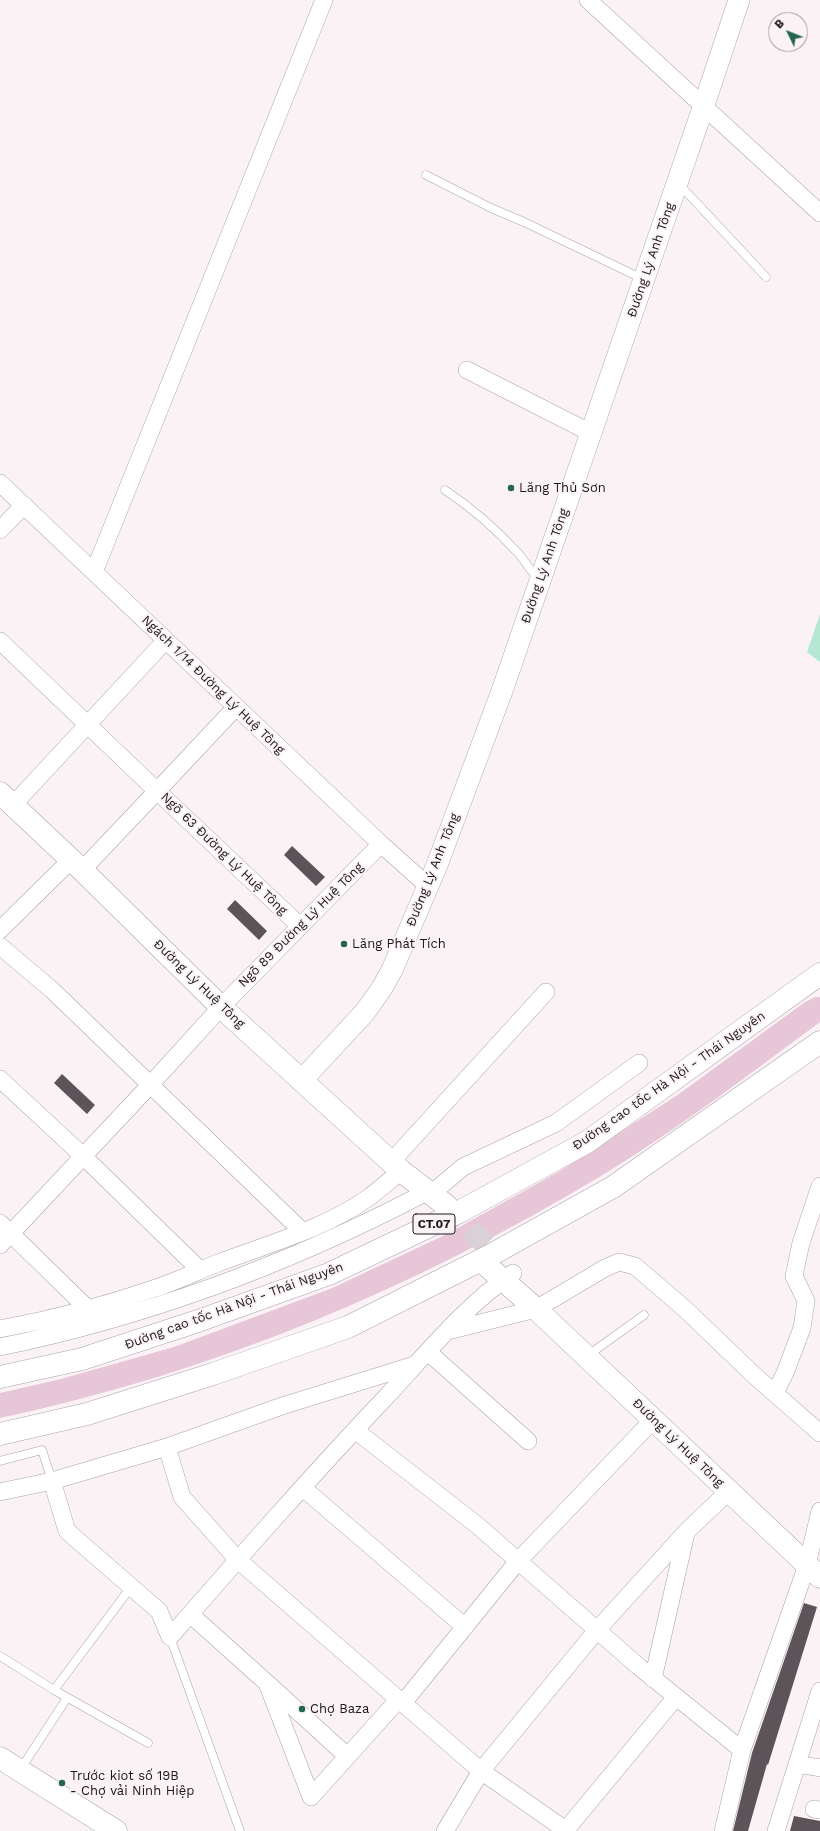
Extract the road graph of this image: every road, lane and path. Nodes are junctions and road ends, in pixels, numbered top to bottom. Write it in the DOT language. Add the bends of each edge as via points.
graph roads {
  1 [pos="324,0"];
  2 [pos="588,0"];
  3 [pos="739,0"];
  4 [pos="704,105"];
  5 [pos="426,175"];
  6 [pos="678,182"];
  7 [pos="820,213"];
  8 [pos="766,277"];
  9 [pos="644,280"];
  10 [pos="467,370"];
  11 [pos="591,433"];
  12 [pos="0,483"];
  13 [pos="445,490"];
  14 [pos="24,505"];
  15 [pos="0,530"];
  16 [pos="94,572"];
  17 [pos="541,579"];
  18 [pos="166,640"];
  19 [pos="0,641"];
  20 [pos="236,707"];
  21 [pos="87,724"];
  22 [pos="157,791"];
  23 [pos="7,799"];
  24 [pos="381,844"];
  25 [pos="76,865"];
  26 [pos="428,886"];
  27 [pos="300,926"];
  28 [pos="0,930"];
  29 [pos="0,946"];
  30 [pos="820,974"];
  31 [pos="546,992"];
  32 [pos="221,1007"];
  33 [pos="820,1042"];
  34 [pos="639,1063"];
  35 [pos="0,1078"];
  36 [pos="302,1080"];
  37 [pos="151,1084"];
  38 [pos="83,1156"];
  39 [pos="396,1166"];
  40 [pos="820,1186"];
  41 [pos="433,1203"];
  42 [pos="302,1232"];
  43 [pos="4,1234"];
  44 [pos="501,1269"];
  45 [pos="200,1270"];
  46 [pos="87,1308"];
  47 [pos="536,1309"];
  48 [pos="644,1315"];
  49 [pos="0,1329"];
  50 [pos="448,1331"];
  51 [pos="0,1347"];
  52 [pos="586,1356"];
  53 [pos="422,1358"];
  54 [pos="0,1377"];
  55 [pos="775,1393"];
  56 [pos="654,1419"];
  57 [pos="355,1430"];
  58 [pos="820,1433"];
  59 [pos="0,1434"];
  60 [pos="528,1441"];
  61 [pos="167,1447"];
  62 [pos="0,1461"];
  63 [pos="52,1481"];
  64 [pos="302,1488"];
  65 [pos="729,1491"];
  66 [pos="0,1492"];
  67 [pos="820,1511"];
  68 [pos="687,1531"];
  69 [pos="238,1560"];
  70 [pos="518,1561"];
  71 [pos="814,1571"];
  72 [pos="131,1587"];
  73 [pos="190,1614"];
  74 [pos="465,1627"];
  75 [pos="597,1630"];
  76 [pos="170,1637"];
  77 [pos="0,1656"];
  78 [pos="653,1679"];
  79 [pos="267,1683"];
  80 [pos="54,1690"];
  81 [pos="820,1691"];
  82 [pos="676,1697"];
  83 [pos="67,1698"];
  84 [pos="401,1701"];
  85 [pos="148,1743"];
  86 [pos="742,1750"];
  87 [pos="347,1756"];
  88 [pos="0,1758"];
  89 [pos="797,1764"];
  90 [pos="820,1768"];
  91 [pos="20,1771"];
  92 [pos="481,1771"];
  93 [pos="116,1831"];
  94 [pos="240,1831"];
  95 [pos="445,1831"];
  96 [pos="566,1831"];
  97 [pos="723,1831"];
  98 [pos="776,1831"];
  1 -- 16 [label="street"];
  2 -- 4 [label="street"];
  3 -- 4 [label="street, Đường Lý Anh Tông"];
  4 -- 6 [label="street, Đường Lý Anh Tông"];
  4 -- 7 [label="street"];
  5 -- 9 [label="lane"];
  6 -- 8 [label="lane"];
  6 -- 9 [label="street, Đường Lý Anh Tông"];
  9 -- 11 [label="street, Đường Lý Anh Tông"];
  10 -- 11 [label="street"];
  11 -- 17 [label="street, Đường Lý Anh Tông"];
  12 -- 14 [label="street, Ngách 1/14 Đường Lý Huệ Tông"];
  13 -- 17 [label="lane" via="490,525"];
  14 -- 15 [label="street"];
  14 -- 16 [label="street, Ngách 1/14 Đường Lý Huệ Tông"];
  16 -- 18 [label="street, Ngách 1/14 Đường Lý Huệ Tông"];
  17 -- 26 [label="street, Đường Lý Anh Tông" via="502,691"];
  18 -- 20 [label="street, Ngách 1/14 Đường Lý Huệ Tông"];
  18 -- 21 [label="street"];
  19 -- 21 [label="street"];
  20 -- 22 [label="street"];
  20 -- 24 [label="street, Ngách 1/14 Đường Lý Huệ Tông"];
  21 -- 22 [label="street"];
  21 -- 23 [label="street"];
  22 -- 25 [label="street, Ngõ 63 Đường Lý Huệ Tông"];
  22 -- 27 [label="street, Ngõ 63 Đường Lý Huệ Tông"];
  23 -- 25 [label="main road, Đường Lý Huệ Tông"];
  24 -- 26 [label="street, Ngách 1/14 Đường Lý Huệ Tông"];
  24 -- 27 [label="street, Ngõ 89 Đường Lý Huệ Tông"];
  25 -- 28 [label="street, Ngõ 63 Đường Lý Huệ Tông"];
  25 -- 32 [label="main road, Đường Lý Huệ Tông"];
  26 -- 36 [label="street, Đường Lý Anh Tông" via="392,970 375,999"];
  27 -- 32 [label="street, Ngõ 89 Đường Lý Huệ Tông"];
  29 -- 37 [label="street" via="52,990"];
  30 -- 54 [label="main road, Đường cao tốc Hà Nội - Thái Nguyên / CT.07" via="587,1142 461,1211 322,1277 82,1359"];
  31 -- 39 [label="street"];
  32 -- 36 [label="main road, Đường Lý Huệ Tông"];
  32 -- 37 [label="street, Ngõ 89 Đường Lý Huệ Tông"];
  33 -- 59 [label="main road" via="613,1187 489,1256 348,1327 87,1414"];
  34 -- 41 [label="street" via="556,1123 463,1167"];
  35 -- 38 [label="street"];
  36 -- 39 [label="main road, Đường Lý Huệ Tông"];
  37 -- 38 [label="street, Ngõ 89 Đường Lý Huệ Tông"];
  37 -- 42 [label="street"];
  38 -- 43 [label="street, Ngõ 89 Đường Lý Huệ Tông"];
  38 -- 45 [label="street"];
  39 -- 41 [label="main road, Đường Lý Huệ Tông"];
  39 -- 42 [label="street" via="367,1198"];
  40 -- 55 [label="street" via="801,1243 794,1276 806,1301 802,1328"];
  41 -- 51 [label="street" via="365,1224 288,1259 168,1302"];
  42 -- 45 [label="street"];
  43 -- 46 [label="street"];
  44 -- 47 [label="main road, Đường Lý Huệ Tông"];
  44 -- 50 [label="street" via="489,1290"];
  45 -- 46 [label="street" via="160,1287"];
  46 -- 49 [label="street" via="41,1322"];
  47 -- 50 [label="street"];
  47 -- 52 [label="main road, Đường Lý Huệ Tông"];
  47 -- 55 [label="street" via="605,1268 619,1262 635,1266"];
  48 -- 52 [label="lane"];
  50 -- 53 [label="street"];
  52 -- 56 [label="main road, Đường Lý Huệ Tông"];
  53 -- 57 [label="street"];
  53 -- 60 [label="street"];
  53 -- 61 [label="street"];
  55 -- 58 [label="street"];
  56 -- 65 [label="main road, Đường Lý Huệ Tông"];
  56 -- 70 [label="street"];
  57 -- 64 [label="street"];
  57 -- 70 [label="street"];
  61 -- 63 [label="street"];
  61 -- 69 [label="street" via="182,1497"];
  62 -- 63 [label="lane" via="42,1450"];
  63 -- 66 [label="street"];
  63 -- 72 [label="street" via="67,1531"];
  64 -- 69 [label="street"];
  64 -- 74 [label="street"];
  65 -- 68 [label="street"];
  65 -- 71 [label="main road, Đường Lý Huệ Tông"];
  67 -- 71 [label="street"];
  68 -- 75 [label="street"];
  68 -- 78 [label="street"];
  69 -- 73 [label="street"];
  69 -- 84 [label="street"];
  70 -- 74 [label="street"];
  70 -- 75 [label="street"];
  71 -- 86 [label="street"];
  72 -- 76 [label="street" via="159,1611"];
  72 -- 80 [label="lane"];
  73 -- 76 [label="street"];
  73 -- 79 [label="street"];
  74 -- 84 [label="street"];
  75 -- 78 [label="street"];
  75 -- 92 [label="street"];
  76 -- 94 [label="lane"];
  77 -- 80 [label="lane"];
  78 -- 82 [label="street"];
  79 -- 87 [label="street"];
  79 -- 87 [label="street" via="311,1797"];
  80 -- 83 [label="lane"];
  81 -- 89 [label="street"];
  82 -- 86 [label="street"];
  82 -- 96 [label="street"];
  83 -- 85 [label="lane"];
  83 -- 91 [label="lane"];
  84 -- 87 [label="street"];
  84 -- 92 [label="street"];
  86 -- 97 [label="street"];
  88 -- 91 [label="main road"];
  89 -- 90 [label="street"];
  89 -- 98 [label="street"];
  91 -- 93 [label="main road"];
  92 -- 95 [label="street"];
  92 -- 96 [label="street"];
}
